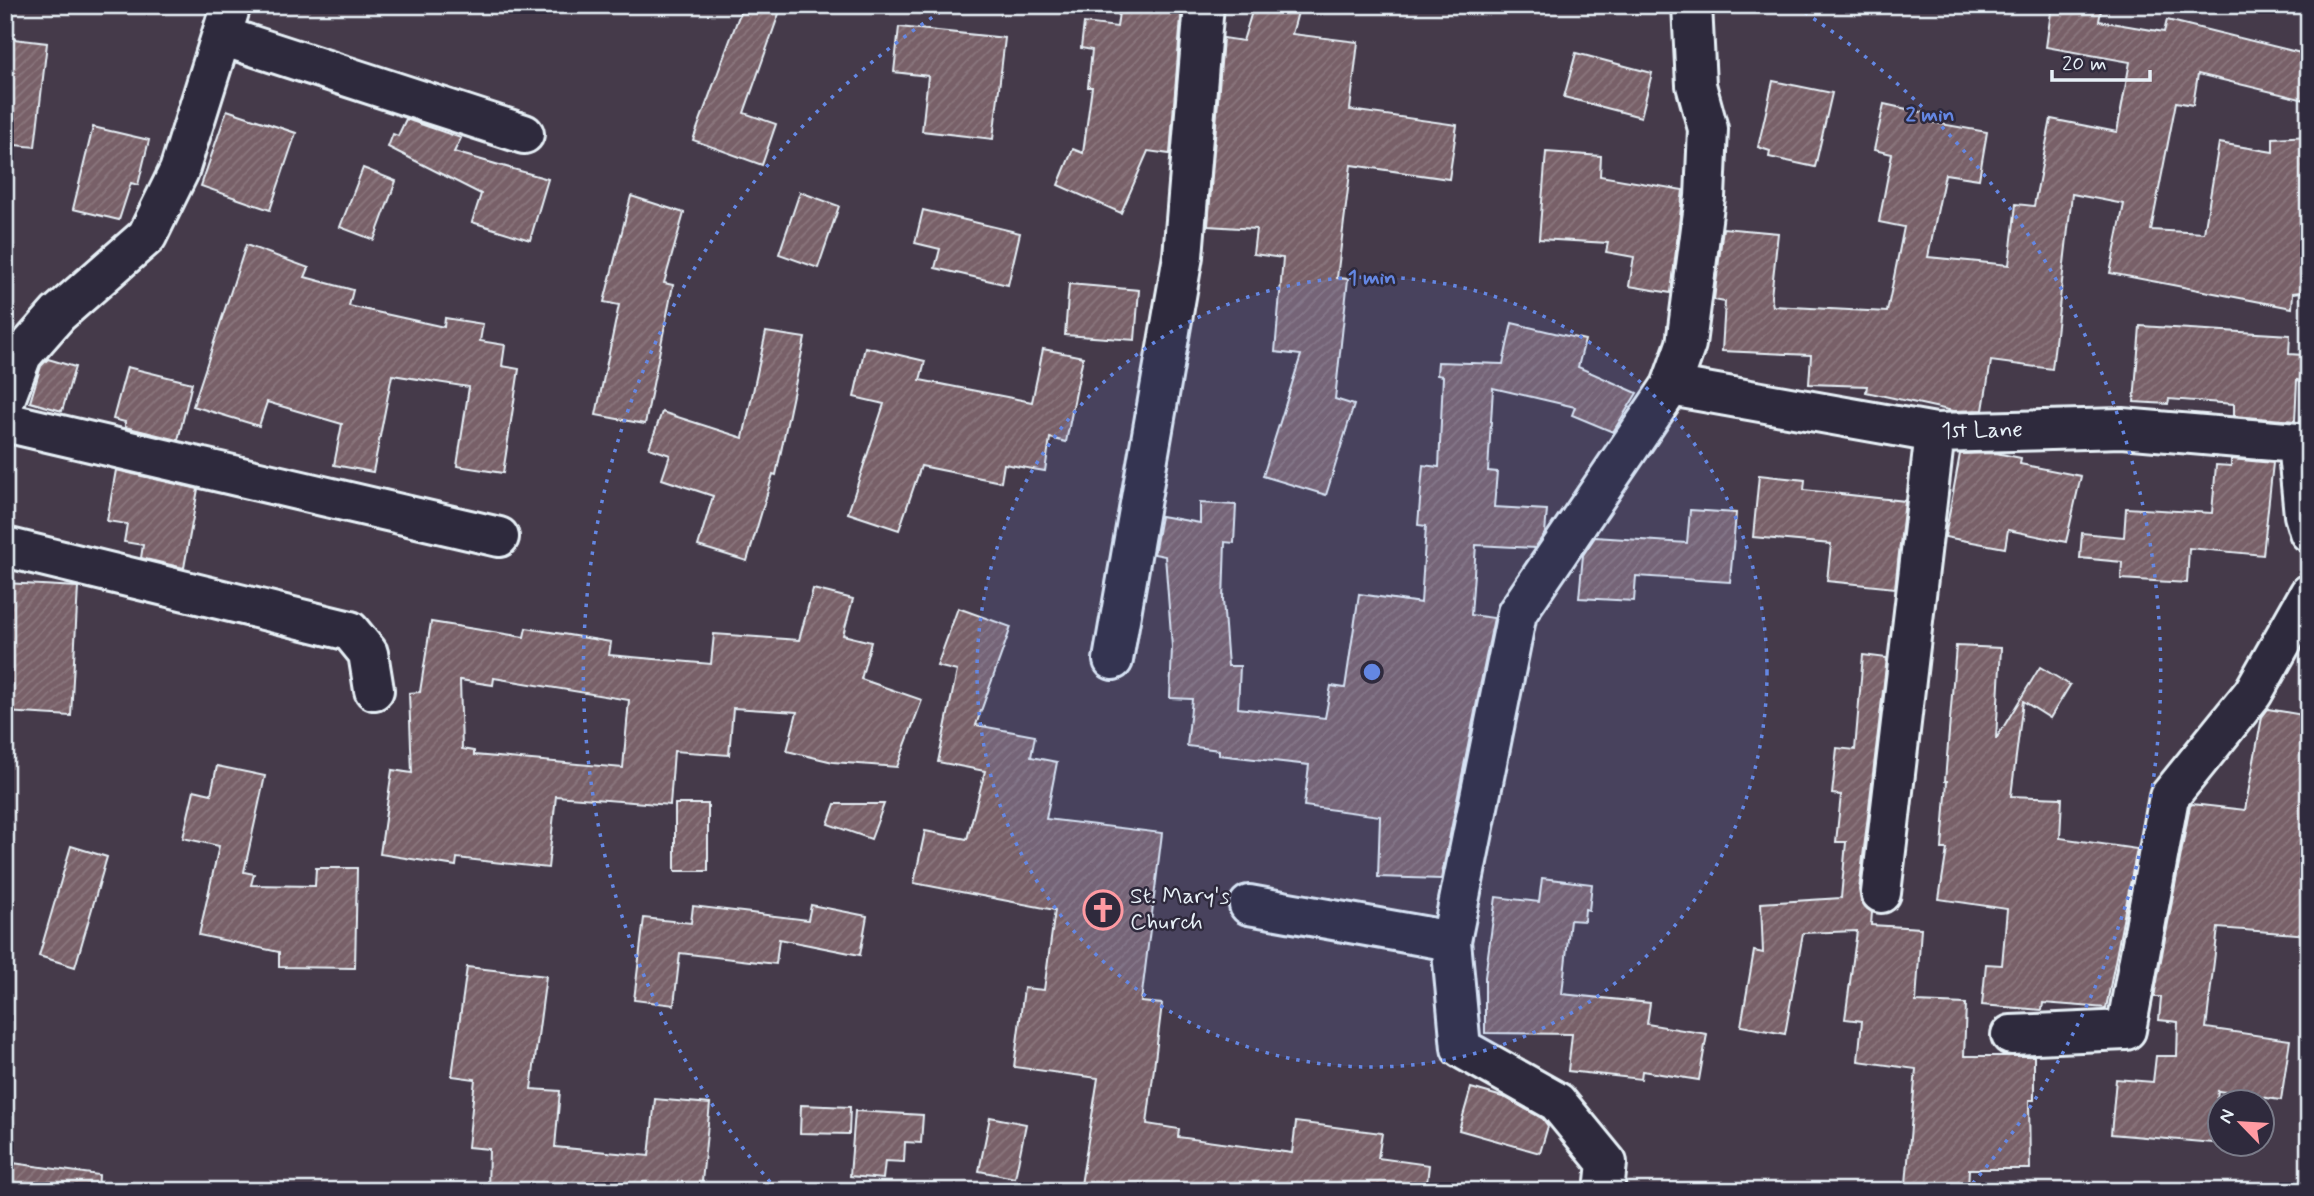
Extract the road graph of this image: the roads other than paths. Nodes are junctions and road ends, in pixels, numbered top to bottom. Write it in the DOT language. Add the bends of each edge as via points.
graph roads {
  1 [pos="1204,5"];
  2 [pos="1692,5"];
  3 [pos="227,21"];
  4 [pos="524,134"];
  5 [pos="1671,386"];
  6 [pos="5,400"];
  7 [pos="5,422"];
  8 [pos="1935,433"];
  9 [pos="2309,531"];
  10 [pos="499,537"];
  11 [pos="5,547"];
  12 [pos="2309,594"];
  13 [pos="1113,660"];
  14 [pos="374,690"];
  15 [pos="1881,892"];
  16 [pos="1249,905"];
  17 [pos="1451,941"];
  18 [pos="2011,1035"];
  19 [pos="1604,1191"];
  1 -- 13 [label="street" via="1183,256"];
  2 -- 5 [label="street" via="1696,85 1708,129 1705,197 1686,344"];
  3 -- 4 [label="street"];
  3 -- 6 [label="street" via="179,171 147,236 58,313 22,355"];
  5 -- 8 [label="street, 1st Lane"];
  5 -- 17 [label="street" via="1517,613"];
  7 -- 10 [label="street"];
  8 -- 9 [label="street, 1st Lane" via="2122,428 2297,443"];
  8 -- 15 [label="street"];
  11 -- 14 [label="street" via="349,631 368,653"];
  12 -- 18 [label="street" via="2253,693 2169,797 2126,1030"];
  16 -- 17 [label="street"];
  17 -- 19 [label="street" via="1461,1048 1557,1102 1607,1163"];
}
